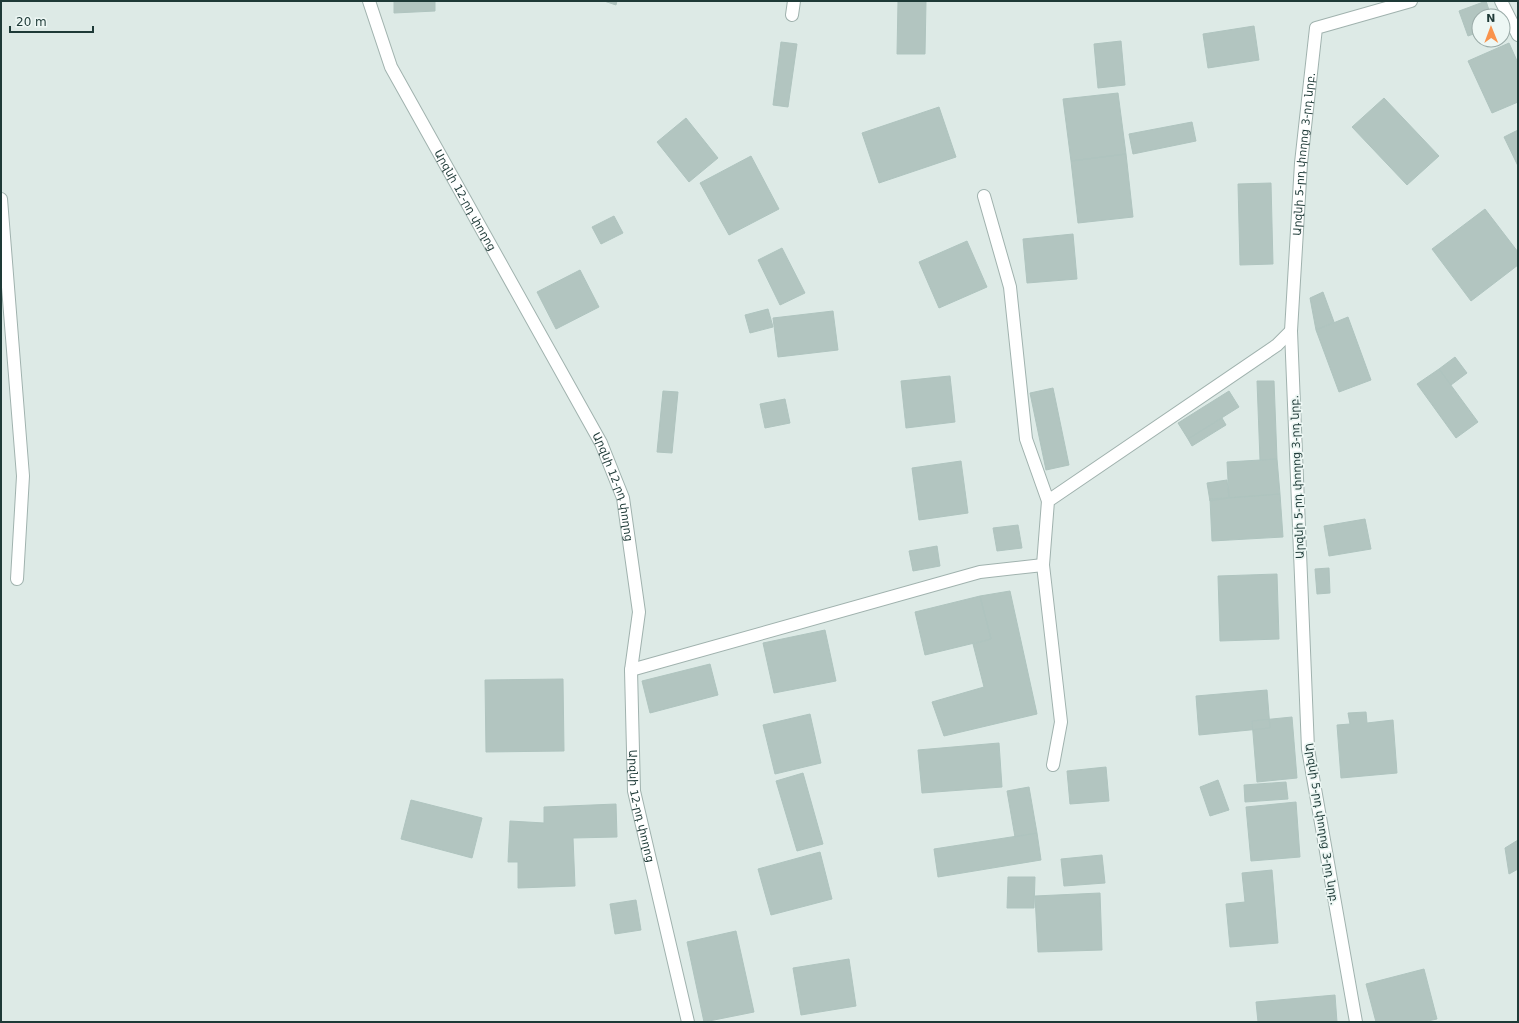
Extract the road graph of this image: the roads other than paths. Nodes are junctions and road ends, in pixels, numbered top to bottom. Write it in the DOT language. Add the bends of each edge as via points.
graph roads {
  1 [pos="369,1"];
  2 [pos="794,1"];
  3 [pos="1411,1"];
  4 [pos="1501,1"];
  5 [pos="792,15"];
  6 [pos="1518,35"];
  7 [pos="984,196"];
  8 [pos="1,199"];
  9 [pos="1291,331"];
  10 [pos="1048,501"];
  11 [pos="1043,565"];
  12 [pos="17,579"];
  13 [pos="631,670"];
  14 [pos="1053,765"];
  15 [pos="688,1022"];
  16 [pos="1356,1022"];
  1 -- 13 [label="street, Արզնի 12-րդ փողոց" via="391,67 601,443 624,498 638,612"];
  2 -- 5 [label="street"];
  3 -- 9 [label="street, Արզնի 5-րդ փողոց 3-րդ նրբ․" via="1316,28 1301,163"];
  4 -- 6 [label="street"];
  7 -- 10 [label="street" via="1010,287 1026,439"];
  8 -- 12 [label="street" via="23,476"];
  9 -- 10 [label="street" via="1277,345"];
  9 -- 16 [label="street, Արզնի 5-րդ փողոց 3-րդ նրբ․" via="1308,748"];
  10 -- 11 [label="street"];
  11 -- 13 [label="street" via="980,572"];
  11 -- 14 [label="street" via="1061,722"];
  13 -- 15 [label="street, Արզնի 12-րդ փողոց" via="634,791"];
}
